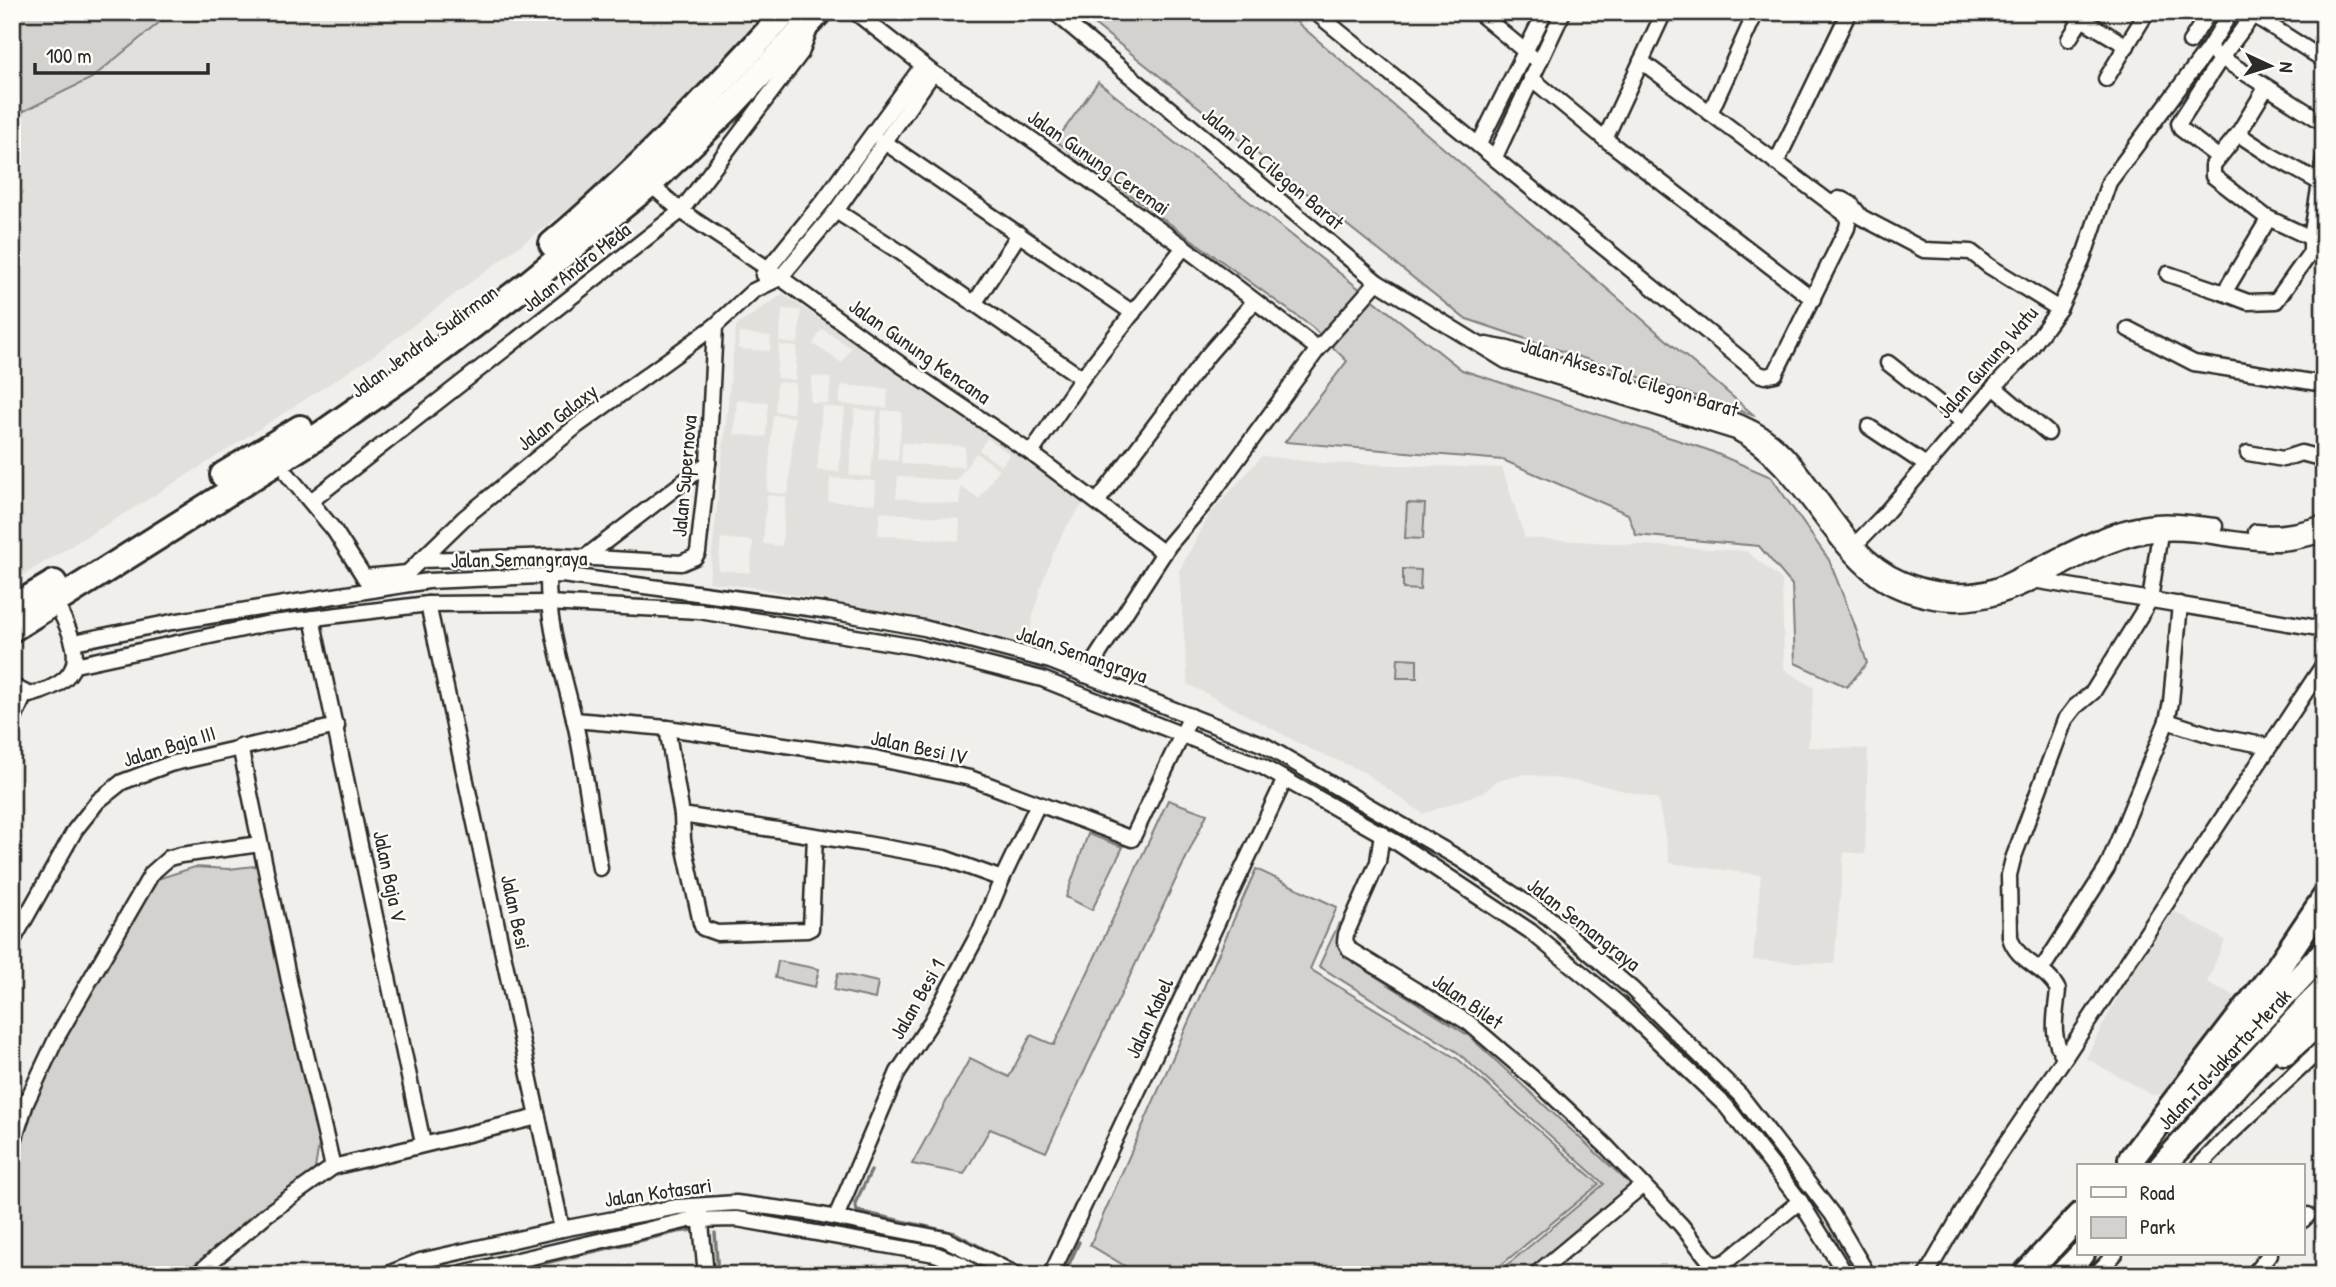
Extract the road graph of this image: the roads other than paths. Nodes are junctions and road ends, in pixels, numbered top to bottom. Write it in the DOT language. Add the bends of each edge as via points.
graph roads {
  1 [pos="786,12"];
  2 [pos="855,12"];
  3 [pos="1054,12"];
  4 [pos="1315,12"];
  5 [pos="1478,12"];
  6 [pos="1545,12"];
  7 [pos="1563,12"];
  8 [pos="1664,12"];
  9 [pos="1756,12"];
  10 [pos="1849,12"];
  11 [pos="2147,12"];
  12 [pos="2209,12"];
  13 [pos="2231,12"];
  14 [pos="2251,14"];
  15 [pos="816,15"];
  16 [pos="2075,16"];
  17 [pos="2069,39"];
  18 [pos="2190,42"];
  19 [pos="2127,46"];
  20 [pos="2208,49"];
  21 [pos="1525,52"];
  22 [pos="2221,58"];
  23 [pos="2324,60"];
  24 [pos="1641,61"];
  25 [pos="1538,62"];
  26 [pos="928,69"];
  27 [pos="1531,78"];
  28 [pos="2106,79"];
  29 [pos="2266,88"];
  30 [pos="1710,113"];
  31 [pos="2324,123"];
  32 [pos="2238,134"];
  33 [pos="1605,139"];
  34 [pos="883,141"];
  35 [pos="1479,144"];
  36 [pos="1495,157"];
  37 [pos="2218,157"];
  38 [pos="2324,158"];
  39 [pos="1776,163"];
  40 [pos="2319,182"];
  41 [pos="650,184"];
  42 [pos="1832,203"];
  43 [pos="681,211"];
  44 [pos="835,211"];
  45 [pos="2266,216"];
  46 [pos="1018,234"];
  47 [pos="2311,238"];
  48 [pos="1184,247"];
  49 [pos="767,268"];
  50 [pos="2168,274"];
  51 [pos="780,278"];
  52 [pos="1377,282"];
  53 [pos="753,291"];
  54 [pos="2224,293"];
  55 [pos="1813,299"];
  56 [pos="1254,302"];
  57 [pos="974,303"];
  58 [pos="2059,309"];
  59 [pos="1133,313"];
  60 [pos="715,326"];
  61 [pos="2128,329"];
  62 [pos="1475,342"];
  63 [pos="1318,349"];
  64 [pos="1888,363"];
  65 [pos="1082,378"];
  66 [pos="2324,384"];
  67 [pos="1994,387"];
  68 [pos="1963,422"];
  69 [pos="1869,427"];
  70 [pos="2048,433"];
  71 [pos="1031,453"];
  72 [pos="2248,453"];
  73 [pos="2324,458"];
  74 [pos="708,463"];
  75 [pos="1926,466"];
  76 [pos="288,475"];
  77 [pos="311,501"];
  78 [pos="1097,502"];
  79 [pos="2324,523"];
  80 [pos="2160,533"];
  81 [pos="2324,534"];
  82 [pos="1852,548"];
  83 [pos="1164,553"];
  84 [pos="584,558"];
  85 [pos="421,560"];
  86 [pos="407,573"];
  87 [pos="548,575"];
  88 [pos="2039,582"];
  89 [pos="368,583"];
  90 [pos="394,586"];
  91 [pos="45,594"];
  92 [pos="2150,600"];
  93 [pos="548,603"];
  94 [pos="428,604"];
  95 [pos="2180,604"];
  96 [pos="312,618"];
  97 [pos="16,619"];
  98 [pos="2324,629"];
  99 [pos="74,642"];
  100 [pos="12,646"];
  101 [pos="2324,664"];
  102 [pos="75,665"];
  103 [pos="1085,675"];
  104 [pos="19,690"];
  105 [pos="1191,716"];
  106 [pos="574,720"];
  107 [pos="2167,722"];
  108 [pos="12,723"];
  109 [pos="337,726"];
  110 [pos="667,728"];
  111 [pos="1183,736"];
  112 [pos="240,746"];
  113 [pos="2268,746"];
  114 [pos="1285,779"];
  115 [pos="1038,804"];
  116 [pos="682,815"];
  117 [pos="1382,833"];
  118 [pos="815,836"];
  119 [pos="260,844"];
  120 [pos="1399,844"];
  121 [pos="1378,862"];
  122 [pos="600,867"];
  123 [pos="1002,879"];
  124 [pos="2324,899"];
  125 [pos="12,942"];
  126 [pos="2324,952"];
  127 [pos="2042,969"];
  128 [pos="1632,989"];
  129 [pos="2324,989"];
  130 [pos="1619,1004"];
  131 [pos="2324,1017"];
  132 [pos="2324,1046"];
  133 [pos="2065,1058"];
  134 [pos="538,1116"];
  135 [pos="2196,1129"];
  136 [pos="424,1143"];
  137 [pos="12,1147"];
  138 [pos="2127,1162"];
  139 [pos="2164,1164"];
  140 [pos="2201,1164"];
  141 [pos="333,1167"];
  142 [pos="1643,1185"];
  143 [pos="1800,1201"];
  144 [pos="699,1204"];
  145 [pos="836,1217"];
  146 [pos="2077,1218"];
  147 [pos="701,1220"];
  148 [pos="562,1229"];
  149 [pos="2080,1256"];
  150 [pos="2113,1256"];
  151 [pos="2268,1256"];
  152 [pos="1052,1272"];
  153 [pos="196,1275"];
  154 [pos="385,1275"];
  155 [pos="454,1275"];
  156 [pos="706,1275"];
  157 [pos="977,1275"];
  158 [pos="1017,1275"];
  159 [pos="1535,1275"];
  160 [pos="1846,1275"];
  161 [pos="1868,1275"];
  162 [pos="1926,1275"];
  163 [pos="2025,1275"];
  164 [pos="2062,1275"];
  165 [pos="2095,1275"];
  166 [pos="2253,1275"];
  1 -- 91 [label="highway, Jalan Jendral Sudirman" via="678,127 522,270 324,414"];
  2 -- 26 [label="street, Jalan Gunung Ceremai"];
  3 -- 52 [label="street, Jalan Tol Cilegon Barat"];
  4 -- 35 [label="street"];
  5 -- 21 [label="street"];
  6 -- 21 [label="street"];
  7 -- 25 [label="street"];
  8 -- 24 [label="street"];
  9 -- 30 [label="street"];
  10 -- 39 [label="street"];
  11 -- 19 [label="street"];
  12 -- 18 [label="street"];
  13 -- 20 [label="street, Jalan Gunung Watu"];
  14 -- 22 [label="street"];
  14 -- 23 [label="street"];
  15 -- 41 [label="highway"];
  15 -- 43 [label="street, Jalan Andro Meda" via="801,53"];
  16 -- 17 [label="street"];
  16 -- 19 [label="street"];
  19 -- 28 [label="street"];
  20 -- 22 [label="street"];
  20 -- 58 [label="street, Jalan Gunung Watu" via="2109,182 2082,261"];
  21 -- 25 [label="street"];
  21 -- 35 [label="street"];
  22 -- 29 [label="street"];
  22 -- 37 [label="street" via="2179,125"];
  24 -- 30 [label="street"];
  24 -- 33 [label="street"];
  25 -- 27 [label="street"];
  26 -- 34 [label="street, Jalan Galaxy"];
  26 -- 48 [label="street, Jalan Gunung Ceremai"];
  26 -- 49 [label="street, Jalan Galaxy"];
  27 -- 33 [label="street"];
  27 -- 36 [label="street"];
  29 -- 31 [label="street"];
  29 -- 32 [label="street"];
  30 -- 39 [label="street"];
  32 -- 37 [label="street"];
  32 -- 40 [label="street"];
  33 -- 55 [label="street"];
  34 -- 44 [label="street, Jalan Galaxy"];
  34 -- 46 [label="street"];
  35 -- 36 [label="street"];
  36 -- 55 [label="street" via="1759,374 1775,374"];
  37 -- 45 [label="street" via="2213,176"];
  38 -- 40 [label="street"];
  39 -- 42 [label="street"];
  40 -- 47 [label="street"];
  41 -- 43 [label="street, Jalan Gunung Kencana"];
  41 -- 91 [label="highway" via="519,291 320,435"];
  42 -- 55 [label="street" via="1849,217 1849,223"];
  42 -- 58 [label="street" via="1844,200 1861,217 1924,250 1970,252"];
  43 -- 49 [label="street, Jalan Gunung Kencana"];
  43 -- 77 [label="street, Jalan Andro Meda"];
  44 -- 51 [label="street, Jalan Galaxy"];
  44 -- 57 [label="street"];
  45 -- 47 [label="street"];
  45 -- 54 [label="street"];
  46 -- 57 [label="street"];
  46 -- 59 [label="street"];
  47 -- 54 [label="street" via="2311,251 2276,301 2248,302"];
  48 -- 56 [label="street, Jalan Gunung Ceremai"];
  48 -- 59 [label="street"];
  49 -- 51 [label="street, Jalan Gunung Kencana"];
  49 -- 53 [label="street, Jalan Galaxy"];
  50 -- 54 [label="street"];
  51 -- 53 [label="street, Jalan Galaxy"];
  51 -- 71 [label="street, Jalan Gunung Kencana"];
  52 -- 62 [label="street, Jalan Tol Cilegon Barat"];
  52 -- 63 [label="street"];
  53 -- 60 [label="street, Jalan Galaxy"];
  56 -- 63 [label="street, Jalan Gunung Ceremai"];
  56 -- 78 [label="street" via="1207,356"];
  57 -- 65 [label="street"];
  58 -- 67 [label="street, Jalan Gunung Watu" via="2027,353"];
  59 -- 65 [label="street"];
  60 -- 74 [label="street, Jalan Supernova"];
  60 -- 85 [label="street, Jalan Galaxy" via="578,425 464,517"];
  61 -- 66 [label="street" via="2194,363"];
  62 -- 82 [label="street, Jalan Akses Tol Cilegon Barat" via="1506,361 1753,440"];
  63 -- 83 [label="street"];
  64 -- 68 [label="street"];
  65 -- 71 [label="street"];
  67 -- 68 [label="street, Jalan Gunung Watu"];
  67 -- 70 [label="street"];
  68 -- 75 [label="street, Jalan Gunung Watu"];
  69 -- 75 [label="street"];
  71 -- 78 [label="street, Jalan Gunung Kencana"];
  72 -- 73 [label="street" via="2283,459 2301,453"];
  74 -- 84 [label="street"];
  74 -- 84 [label="street, Jalan Supernova" via="695,557 681,563"];
  75 -- 82 [label="street, Jalan Gunung Watu"];
  76 -- 77 [label="street"];
  77 -- 89 [label="street"];
  78 -- 83 [label="street, Jalan Gunung Kencana"];
  79 -- 82 [label="street" via="2270,533 2148,522 2091,540 1995,587 1956,591 1901,579"];
  80 -- 81 [label="street, Jalan Akses Tol Cilegon Barat" via="2276,543"];
  80 -- 88 [label="street, Jalan Akses Tol Cilegon Barat" via="2097,551"];
  80 -- 92 [label="street"];
  82 -- 88 [label="street, Jalan Akses Tol Cilegon Barat" via="1876,577 1899,592 1942,602 1982,601"];
  83 -- 103 [label="street"];
  84 -- 85 [label="street"];
  85 -- 86 [label="street, Jalan Galaxy"];
  86 -- 89 [label="street"];
  86 -- 90 [label="street, Jalan Galaxy"];
  87 -- 90 [label="street, Jalan Semangraya"];
  87 -- 93 [label="street"];
  87 -- 103 [label="street, Jalan Semangraya" via="830,611 924,628 1050,661"];
  88 -- 92 [label="street"];
  89 -- 90 [label="street, Jalan Semangraya"];
  89 -- 99 [label="street, Jalan Semangraya"];
  91 -- 97 [label="highway, Jalan Jendral Sudirman"];
  91 -- 99 [label="street"];
  92 -- 95 [label="street"];
  92 -- 127 [label="street" via="2094,692 2065,720 2013,859 2009,900 2013,947"];
  93 -- 94 [label="street, Jalan Semangraya"];
  93 -- 106 [label="street"];
  93 -- 111 [label="street, Jalan Semangraya" via="699,611 916,647 1042,679"];
  94 -- 96 [label="street, Jalan Semangraya"];
  94 -- 134 [label="street, Jalan Besi"];
  95 -- 98 [label="street"];
  95 -- 107 [label="street"];
  96 -- 102 [label="street, Jalan Semangraya"];
  96 -- 109 [label="street, Jalan Baja V"];
  97 -- 100 [label="street"];
  99 -- 102 [label="street"];
  101 -- 113 [label="street"];
  102 -- 104 [label="street" via="52,689"];
  103 -- 105 [label="street, Jalan Semangraya"];
  104 -- 108 [label="street"];
  105 -- 111 [label="street"];
  105 -- 128 [label="street, Jalan Semangraya" via="1264,745 1460,859 1548,917"];
  106 -- 110 [label="street, Jalan Besi IV"];
  106 -- 122 [label="street"];
  107 -- 113 [label="street"];
  107 -- 127 [label="street" via="2107,868"];
  109 -- 112 [label="street, Jalan Baja III"];
  109 -- 136 [label="street, Jalan Baja V"];
  110 -- 115 [label="street, Jalan Besi IV" via="876,758 970,778"];
  110 -- 116 [label="street"];
  111 -- 114 [label="street, Jalan Semangraya"];
  111 -- 115 [label="street, Jalan Besi IV" via="1132,839"];
  112 -- 119 [label="street"];
  112 -- 125 [label="street, Jalan Baja III" via="144,772 122,782 98,802 75,830"];
  113 -- 133 [label="street"];
  114 -- 117 [label="street, Jalan Semangraya"];
  114 -- 152 [label="street, Jalan Kabel"];
  115 -- 123 [label="street, Jalan Besi 1"];
  116 -- 118 [label="street"];
  116 -- 118 [label="street" via="701,923 717,933 811,928"];
  117 -- 120 [label="street, Jalan Semangraya"];
  117 -- 121 [label="street, Jalan Bilet"];
  118 -- 123 [label="street" via="944,858"];
  119 -- 137 [label="street" via="169,858 152,873 57,1037 26,1103"];
  119 -- 141 [label="street"];
  120 -- 121 [label="street"];
  120 -- 130 [label="street, Jalan Semangraya" via="1531,931"];
  121 -- 142 [label="street, Jalan Bilet" via="1346,934 1350,950 1469,1023"];
  123 -- 145 [label="street, Jalan Besi 1" via="981,929 898,1072"];
  124 -- 138 [label="highway" via="2279,965"];
  126 -- 138 [label="highway, Jalan Tol Jakarta–Merak"];
  127 -- 133 [label="street" via="2058,990 2055,1039"];
  128 -- 130 [label="street"];
  128 -- 161 [label="street, Jalan Semangraya" via="1740,1095 1832,1214"];
  129 -- 135 [label="highway, Jalan Tol Jakarta–Merak"];
  130 -- 143 [label="street, Jalan Semangraya" via="1726,1106"];
  131 -- 135 [label="highway"];
  132 -- 140 [label="street"];
  133 -- 162 [label="street" via="1980,1182"];
  134 -- 136 [label="street"];
  134 -- 148 [label="street, Jalan Besi"];
  135 -- 139 [label="highway, Jalan Tol Jakarta–Merak"];
  136 -- 141 [label="street"];
  141 -- 153 [label="street"];
  142 -- 143 [label="street, Jalan Bilet" via="1716,1265 1727,1262"];
  142 -- 159 [label="street"];
  143 -- 160 [label="street, Jalan Semangraya"];
  144 -- 145 [label="street, Jalan Kotasari" via="736,1203"];
  144 -- 147 [label="street"];
  144 -- 148 [label="street, Jalan Kotasari"];
  145 -- 158 [label="street, Jalan Kotasari" via="951,1240"];
  146 -- 163 [label="highway"];
  147 -- 155 [label="street, Jalan Kotasari" via="677,1221"];
  147 -- 156 [label="street"];
  147 -- 157 [label="street, Jalan Kotasari" via="737,1219 935,1254"];
  148 -- 154 [label="street, Jalan Kotasari" via="420,1261"];
  149 -- 164 [label="highway"];
  150 -- 165 [label="street"];
  151 -- 166 [label="street"];
}
